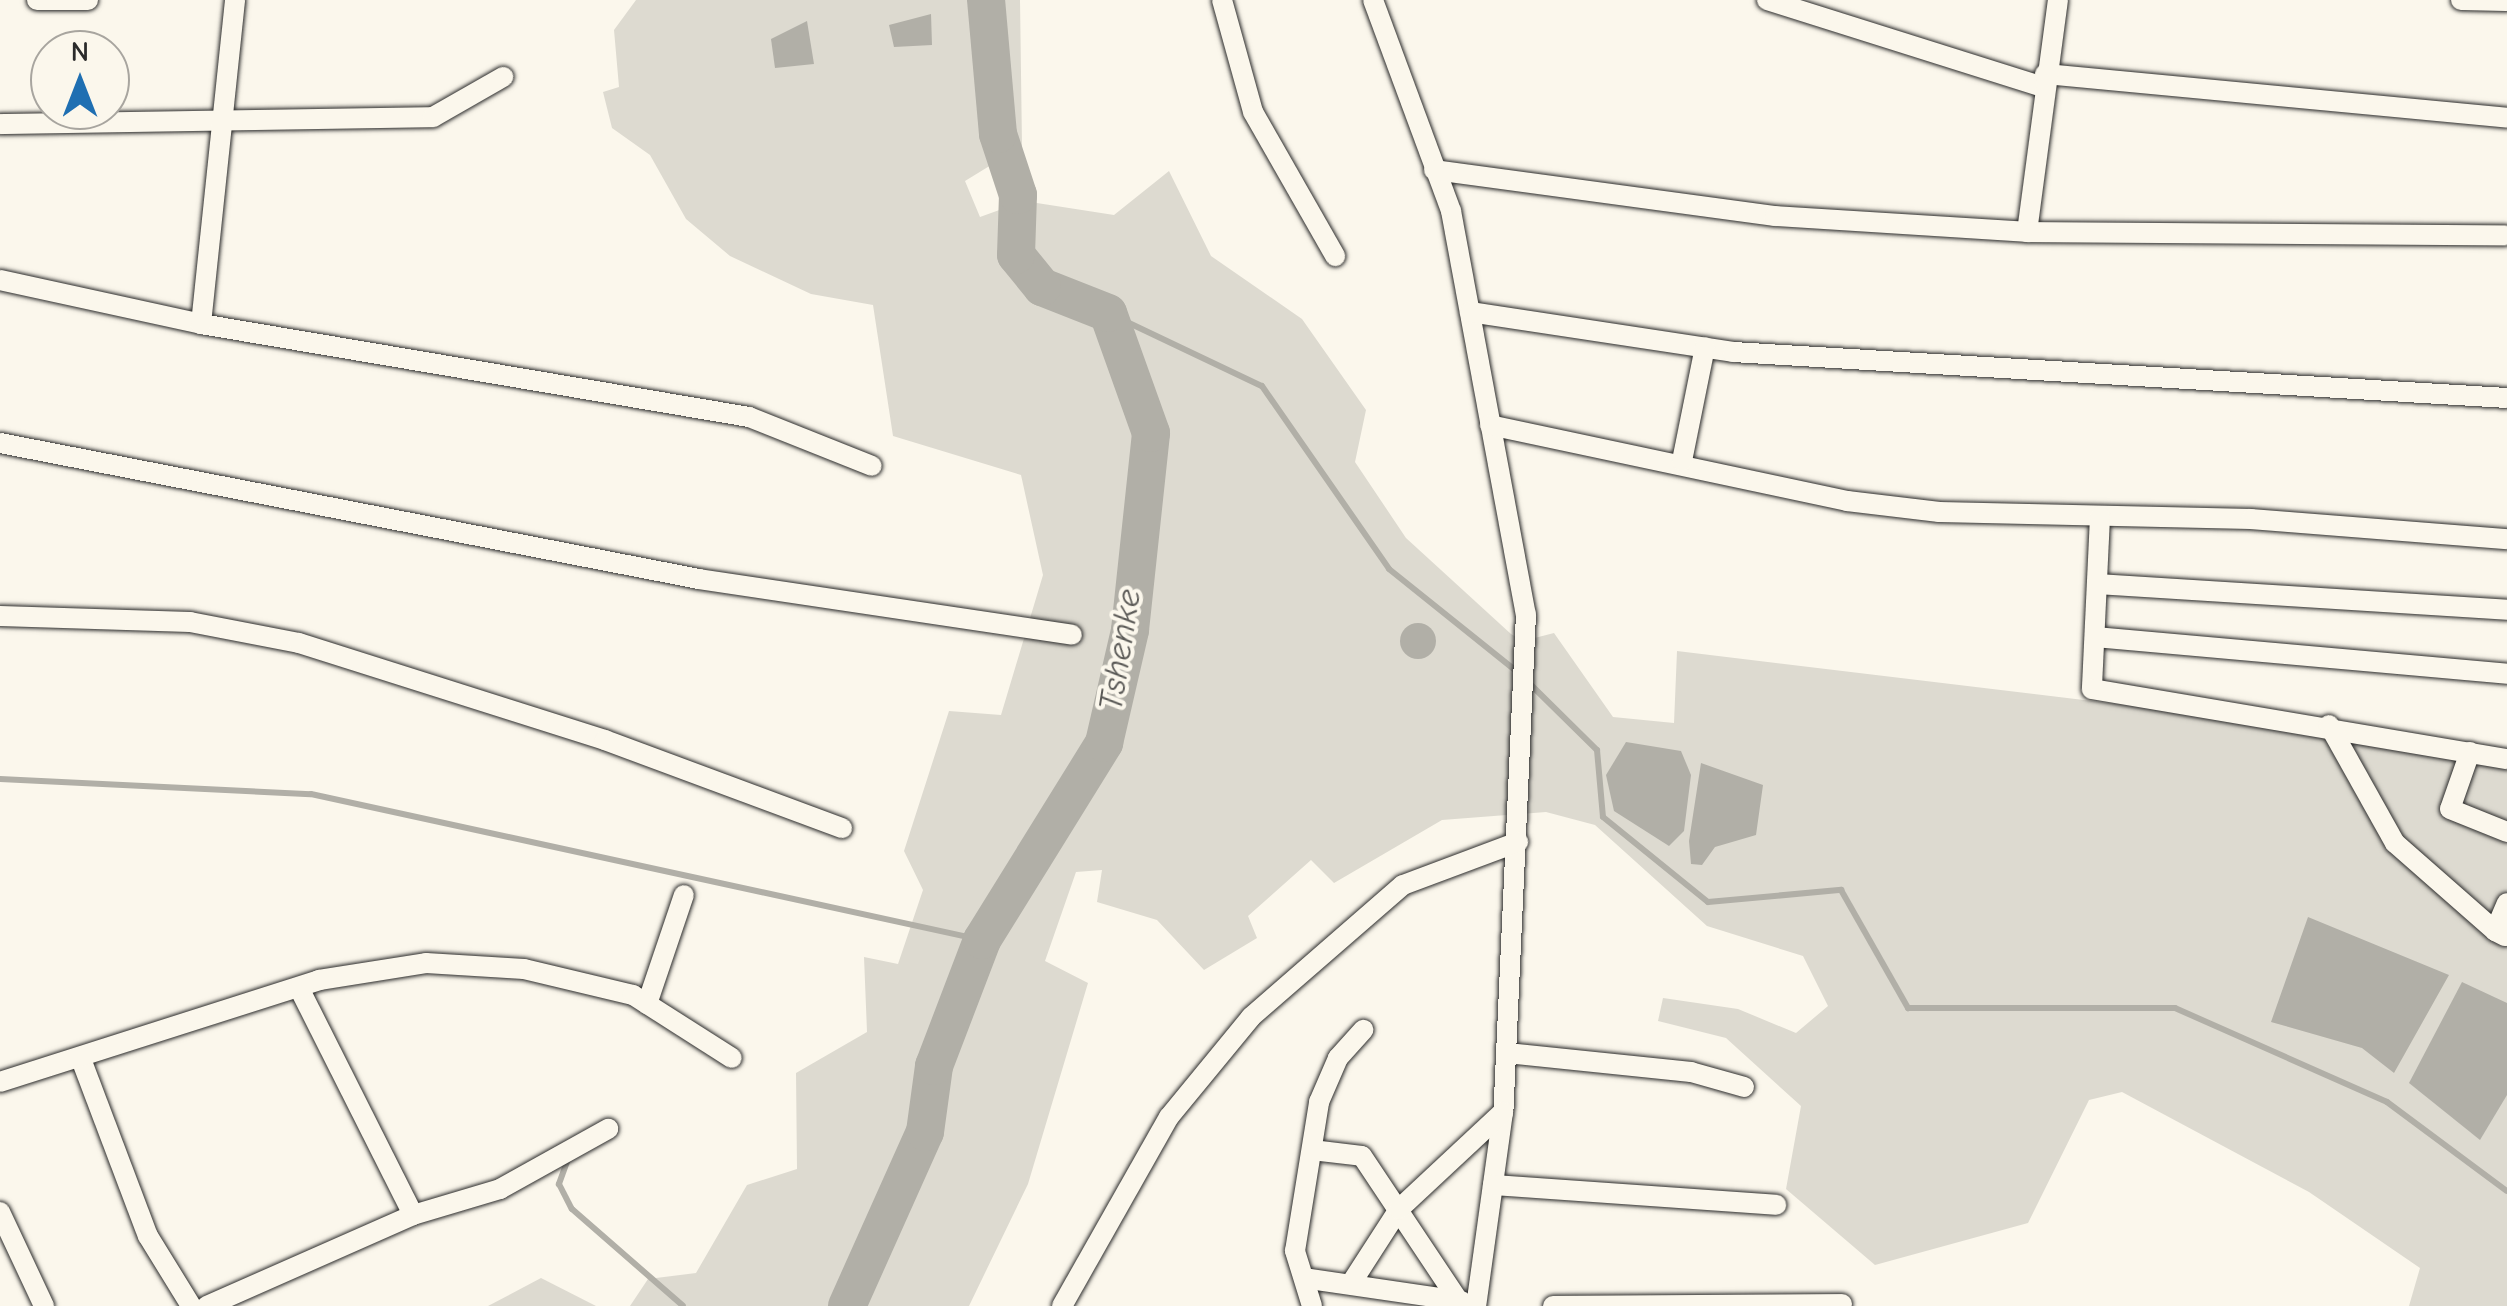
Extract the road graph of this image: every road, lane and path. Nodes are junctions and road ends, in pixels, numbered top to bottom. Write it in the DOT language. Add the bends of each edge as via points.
graph roads {
  1 [pos="36,0"];
  2 [pos="88,0"];
  3 [pos="235,0"];
  4 [pos="1222,0"];
  5 [pos="1373,0"];
  6 [pos="1766,0"];
  7 [pos="2058,0"];
  8 [pos="2461,0"];
  9 [pos="2507,1"];
  10 [pos="503,78"];
  11 [pos="2044,80"];
  12 [pos="2507,118"];
  13 [pos="221,120"];
  14 [pos="0,124"];
  15 [pos="1434,170"];
  16 [pos="2027,232"];
  17 [pos="2505,234"];
  18 [pos="1335,256"];
  19 [pos="0,280"];
  20 [pos="1470,312"];
  21 [pos="200,324"];
  22 [pos="1705,348"];
  23 [pos="2507,398"];
  24 [pos="1490,425"];
  25 [pos="0,443"];
  26 [pos="1682,461"];
  27 [pos="872,466"];
  28 [pos="2100,517"];
  29 [pos="2507,539"];
  30 [pos="2097,584"];
  31 [pos="2507,610"];
  32 [pos="0,616"];
  33 [pos="1072,635"];
  34 [pos="2095,637"];
  35 [pos="2507,674"];
  36 [pos="2330,724"];
  37 [pos="2470,752"];
  38 [pos="2507,758"];
  39 [pos="842,828"];
  40 [pos="2507,832"];
  41 [pos="1518,842"];
  42 [pos="684,896"];
  43 [pos="2507,902"];
  44 [pos="2501,934"];
  45 [pos="299,988"];
  46 [pos="648,1004"];
  47 [pos="1363,1030"];
  48 [pos="1508,1053"];
  49 [pos="732,1058"];
  50 [pos="81,1059"];
  51 [pos="0,1082"];
  52 [pos="1744,1086"];
  53 [pos="1503,1112"];
  54 [pos="608,1128"];
  55 [pos="1312,1150"];
  56 [pos="1493,1186"];
  57 [pos="1776,1205"];
  58 [pos="1399,1209"];
  59 [pos="0,1212"];
  60 [pos="413,1215"];
  61 [pos="1310,1279"];
  62 [pos="1352,1282"];
  63 [pos="1470,1304"];
  64 [pos="1842,1304"];
  65 [pos="44,1306"];
  66 [pos="191,1306"];
  67 [pos="207,1306"];
  68 [pos="1062,1306"];
  69 [pos="1312,1306"];
  70 [pos="1553,1306"];
  71 [pos="1587,1306"];
  72 [pos="1634,1306"];
  1 -- 2 [label="street"];
  3 -- 13 [label="street"];
  4 -- 18 [label="street" via="1253,112"];
  5 -- 15 [label="street"];
  6 -- 11 [label="street"];
  7 -- 11 [label="street"];
  8 -- 9 [label="street"];
  10 -- 13 [label="street" via="433,117"];
  11 -- 12 [label="street"];
  11 -- 16 [label="street"];
  13 -- 14 [label="street"];
  13 -- 21 [label="street"];
  15 -- 16 [label="street" via="1775,216"];
  15 -- 20 [label="street" via="1452,211"];
  16 -- 17 [label="street"];
  19 -- 21 [label="street"];
  20 -- 22 [label="street"];
  20 -- 24 [label="street"];
  21 -- 27 [label="street" via="749,417"];
  22 -- 23 [label="street"];
  22 -- 26 [label="street"];
  24 -- 26 [label="street"];
  24 -- 41 [label="street" via="1526,614"];
  25 -- 33 [label="street" via="699,578"];
  26 -- 28 [label="street" via="1847,502"];
  28 -- 29 [label="street"];
  28 -- 30 [label="street"];
  30 -- 31 [label="street"];
  30 -- 34 [label="street"];
  32 -- 39 [label="street" via="190,622 299,643 605,740"];
  34 -- 35 [label="street"];
  34 -- 36 [label="street" via="2092,690"];
  36 -- 37 [label="street"];
  36 -- 44 [label="street" via="2395,843"];
  37 -- 38 [label="street"];
  37 -- 40 [label="street" via="2450,809"];
  41 -- 48 [label="street"];
  41 -- 68 [label="street" via="1390,893 1251,1017 1170,1116"];
  42 -- 46 [label="street"];
  43 -- 44 [label="street"];
  45 -- 46 [label="street" via="367,969 474,963 576,980"];
  45 -- 50 [label="street"];
  45 -- 60 [label="street"];
  46 -- 49 [label="street"];
  47 -- 55 [label="street" via="1330,1072"];
  48 -- 52 [label="street" via="1691,1072"];
  48 -- 53 [label="street"];
  50 -- 51 [label="street"];
  50 -- 66 [label="street" via="148,1236"];
  53 -- 56 [label="street"];
  53 -- 58 [label="street"];
  54 -- 60 [label="street" via="500,1189"];
  55 -- 58 [label="street" via="1362,1156"];
  55 -- 61 [label="street" via="1295,1251"];
  56 -- 57 [label="street"];
  56 -- 63 [label="street"];
  58 -- 62 [label="street"];
  58 -- 63 [label="street"];
  59 -- 65 [label="street"];
  60 -- 67 [label="street"];
  61 -- 62 [label="street"];
  61 -- 69 [label="street"];
  62 -- 63 [label="street"];
  64 -- 72 [label="street"];
  70 -- 71 [label="street"];
  71 -- 72 [label="street"];
}
